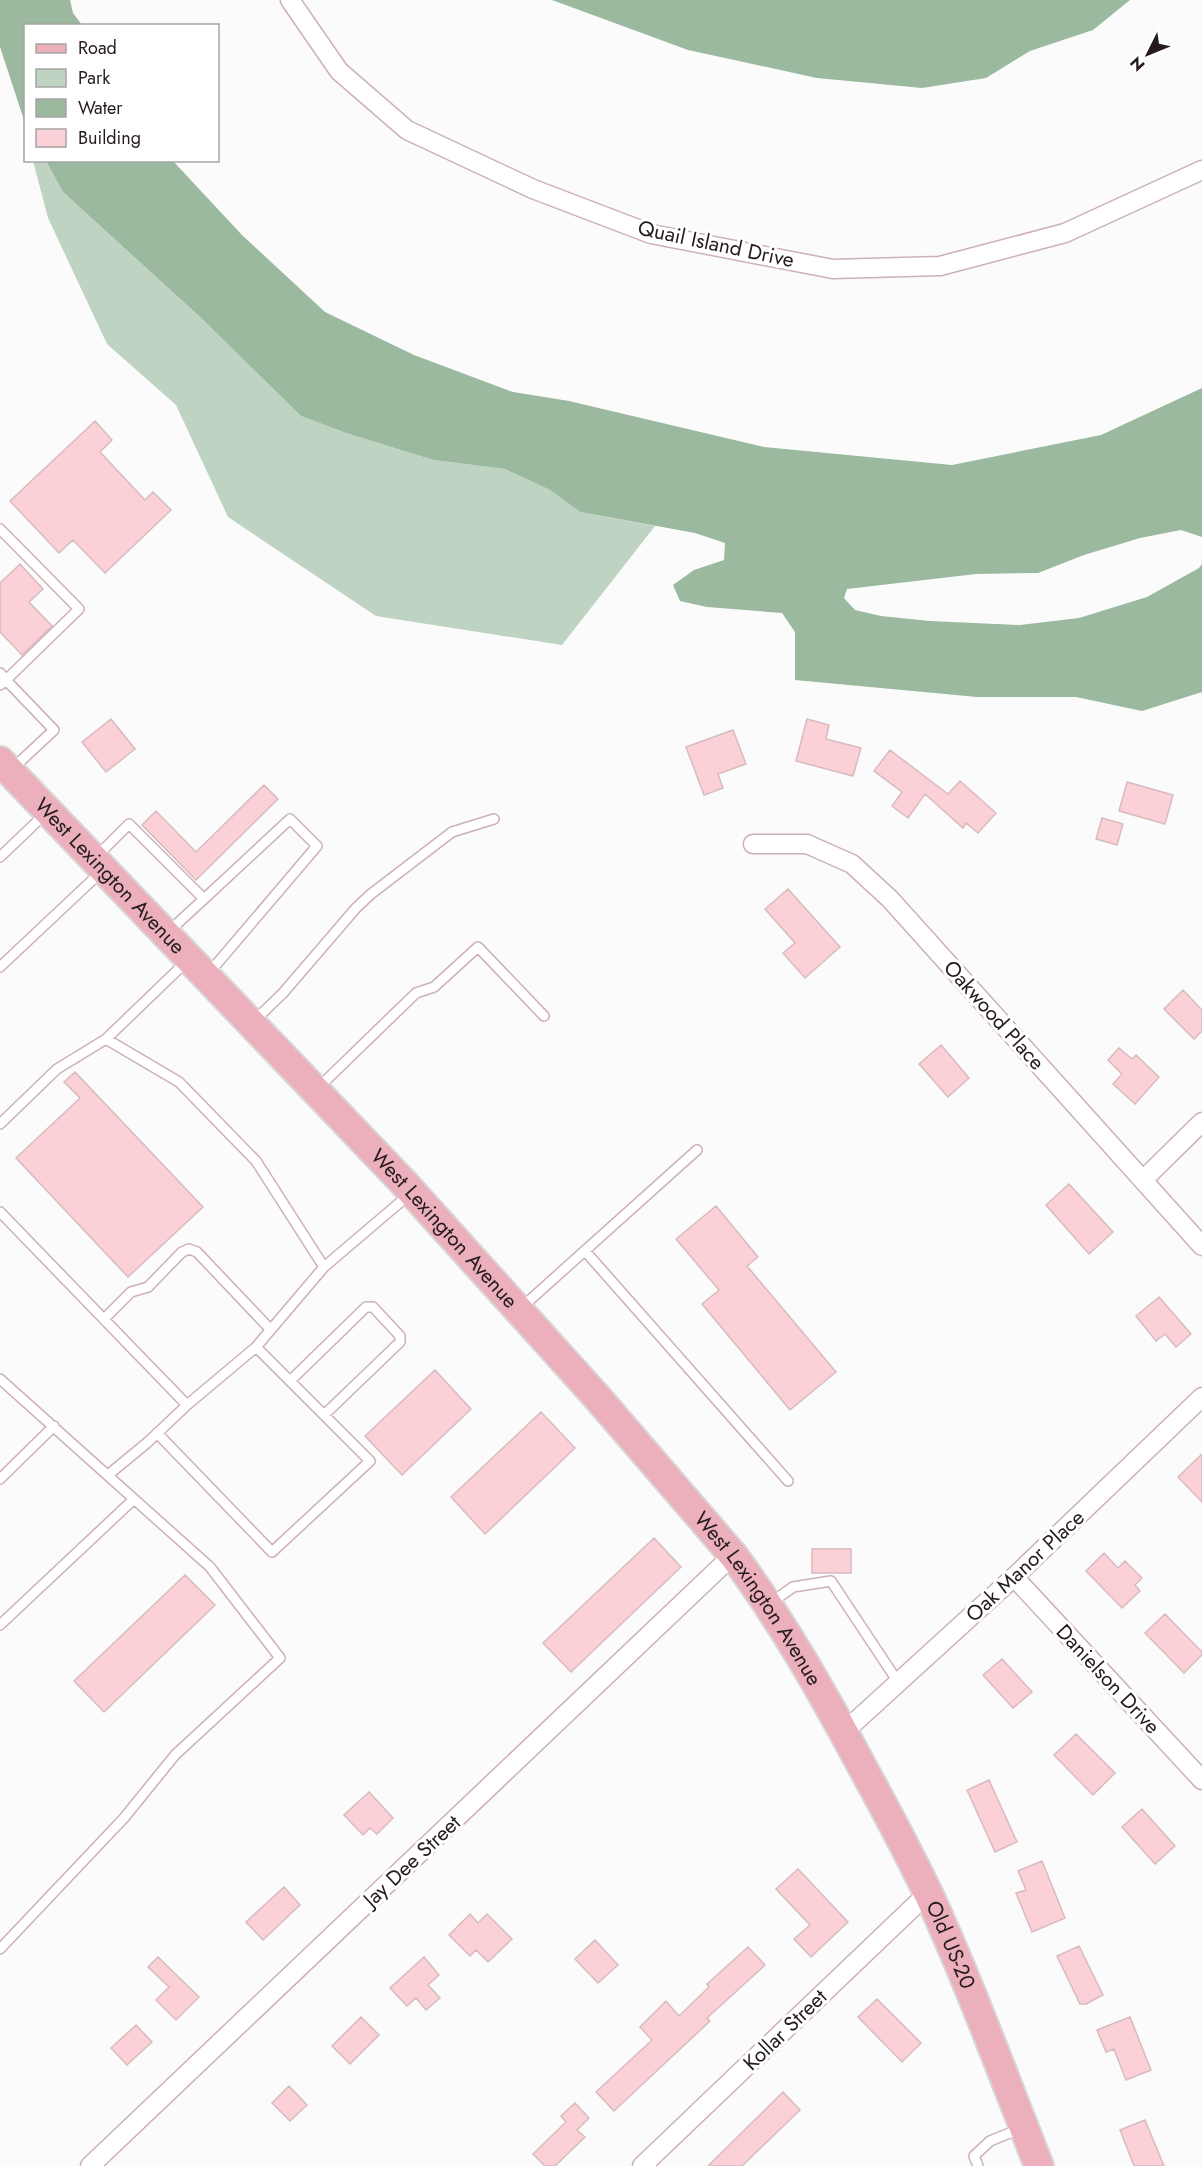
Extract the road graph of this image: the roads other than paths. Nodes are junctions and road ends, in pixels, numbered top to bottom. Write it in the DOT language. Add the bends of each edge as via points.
graph roads {
  1 [pos="290,0"];
  2 [pos="1202,170"];
  3 [pos="0,529"];
  4 [pos="2,679"];
  5 [pos="5,766"];
  6 [pos="48,811"];
  7 [pos="495,819"];
  8 [pos="753,844"];
  9 [pos="0,857"];
  10 [pos="99,865"];
  11 [pos="204,899"];
  12 [pos="165,935"];
  13 [pos="0,967"];
  14 [pos="197,968"];
  15 [pos="544,1016"];
  16 [pos="251,1024"];
  17 [pos="106,1039"];
  18 [pos="315,1091"];
  19 [pos="1202,1122"];
  20 [pos="0,1124"];
  21 [pos="697,1150"];
  22 [pos="1143,1180"];
  23 [pos="412,1192"];
  24 [pos="0,1212"];
  25 [pos="1202,1246"];
  26 [pos="585,1251"];
  27 [pos="324,1267"];
  28 [pos="519,1309"];
  29 [pos="104,1319"];
  30 [pos="270,1329"];
  31 [pos="256,1347"];
  32 [pos="0,1378"];
  33 [pos="290,1381"];
  34 [pos="1202,1397"];
  35 [pos="187,1405"];
  36 [pos="324,1415"];
  37 [pos="54,1426"];
  38 [pos="157,1433"];
  39 [pos="108,1474"];
  40 [pos="0,1479"];
  41 [pos="788,1481"];
  42 [pos="134,1499"];
  43 [pos="733,1555"];
  44 [pos="1014,1577"];
  45 [pos="769,1604"];
  46 [pos="0,1625"];
  47 [pos="898,1682"];
  48 [pos="845,1731"];
  49 [pos="1202,1780"];
  50 [pos="928,1893"];
  51 [pos="0,1949"];
  52 [pos="1024,2127"];
  53 [pos="90,2166"];
  54 [pos="642,2166"];
  55 [pos="978,2166"];
  56 [pos="1039,2166"];
  1 -- 2 [label="street, Quail Island Drive" via="339,71 407,130 533,189 651,234 833,269 940,266 1065,233"];
  3 -- 4 [label="lane" via="79,609"];
  4 -- 5 [label="lane" via="54,730"];
  5 -- 6 [label="main road, West Lexington Avenue"];
  6 -- 9 [label="lane"];
  6 -- 10 [label="main road, West Lexington Avenue"];
  7 -- 16 [label="lane" via="452,832 371,894"];
  8 -- 22 [label="street, Oakwood Place" via="807,844 852,864 890,899"];
  10 -- 11 [label="lane" via="129,824"];
  10 -- 12 [label="main road, West Lexington Avenue"];
  10 -- 13 [label="lane"];
  11 -- 12 [label="lane"];
  11 -- 14 [label="lane" via="290,819 316,846"];
  12 -- 14 [label="main road, West Lexington Avenue"];
  14 -- 16 [label="main road, West Lexington Avenue"];
  14 -- 17 [label="lane"];
  15 -- 18 [label="lane" via="478,947 434,987 416,993"];
  16 -- 18 [label="main road, West Lexington Avenue"];
  17 -- 20 [label="lane" via="57,1069"];
  17 -- 27 [label="lane" via="179,1082 256,1161"];
  18 -- 23 [label="main road, West Lexington Avenue"];
  19 -- 22 [label="street"];
  21 -- 26 [label="lane"];
  22 -- 25 [label="street, Oakwood Place"];
  23 -- 27 [label="lane"];
  23 -- 28 [label="main road, West Lexington Avenue"];
  24 -- 29 [label="lane"];
  26 -- 28 [label="lane"];
  26 -- 41 [label="lane"];
  27 -- 30 [label="lane"];
  28 -- 43 [label="main road, West Lexington Avenue"];
  29 -- 30 [label="lane" via="131,1292 148,1287 189,1249"];
  29 -- 35 [label="lane"];
  30 -- 31 [label="lane"];
  31 -- 33 [label="lane"];
  31 -- 35 [label="lane"];
  32 -- 37 [label="lane"];
  33 -- 36 [label="lane"];
  33 -- 36 [label="lane" via="366,1307 374,1307 400,1336 400,1342"];
  34 -- 44 [label="street, Oak Manor Place"];
  35 -- 38 [label="lane"];
  36 -- 38 [label="lane" via="370,1461 272,1552"];
  37 -- 39 [label="lane"];
  37 -- 40 [label="lane"];
  38 -- 39 [label="lane"];
  39 -- 42 [label="lane"];
  42 -- 46 [label="lane"];
  42 -- 51 [label="lane" via="210,1567 280,1658 175,1755 124,1818"];
  43 -- 45 [label="main road, West Lexington Avenue"];
  43 -- 53 [label="street, Jay Dee Street"];
  44 -- 47 [label="street, Oak Manor Place"];
  44 -- 49 [label="street, Danielson Drive"];
  45 -- 47 [label="lane" via="793,1587 831,1581"];
  45 -- 48 [label="main road, West Lexington Avenue"];
  47 -- 48 [label="street, Oak Manor Place"];
  48 -- 50 [label="main road, Old US-20"];
  50 -- 52 [label="main road, Old US-20"];
  50 -- 54 [label="street, Kollar Street"];
  52 -- 55 [label="lane" via="990,2141 974,2156"];
  52 -- 56 [label="main road, Old US-20"];
}
